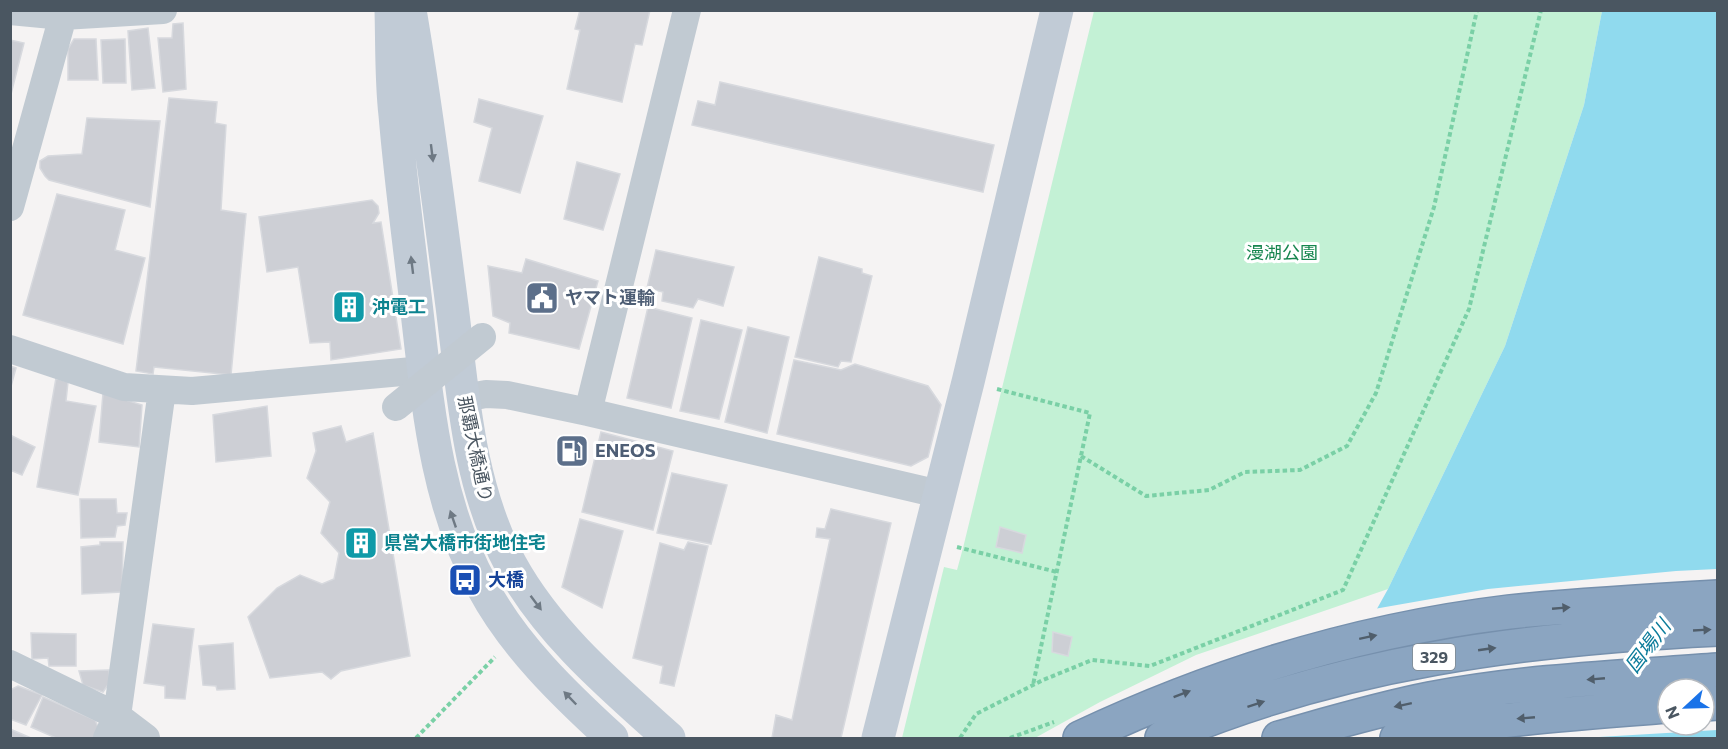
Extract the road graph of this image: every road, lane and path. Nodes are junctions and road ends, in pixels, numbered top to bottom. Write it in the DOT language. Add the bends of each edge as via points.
graph roads {
  1 [pos="163,10"];
  2 [pos="372,10"];
  3 [pos="391,10"];
  4 [pos="410,10"];
  5 [pos="424,10"];
  6 [pos="687,10"];
  7 [pos="1057,10"];
  8 [pos="1477,10"];
  9 [pos="1541,10"];
  10 [pos="10,11"];
  11 [pos="63,16"];
  12 [pos="425,94"];
  13 [pos="394,112"];
  14 [pos="10,207"];
  15 [pos="482,337"];
  16 [pos="10,349"];
  17 [pos="424,370"];
  18 [pos="992,388"];
  19 [pos="162,390"];
  20 [pos="464,398"];
  21 [pos="396,407"];
  22 [pos="588,412"];
  23 [pos="1081,456"];
  24 [pos="939,494"];
  25 [pos="954,546"];
  26 [pos="1056,572"];
  27 [pos="1718,597"];
  28 [pos="1718,629"];
  29 [pos="517,639"];
  30 [pos="10,664"];
  31 [pos="1718,670"];
  32 [pos="1033,686"];
  33 [pos="1656,707"];
  34 [pos="112,727"];
  35 [pos="146,738"];
  36 [pos="416,738"];
  37 [pos="612,738"];
  38 [pos="669,738"];
  39 [pos="878,738"];
  40 [pos="960,738"];
  41 [pos="1080,738"];
  42 [pos="1162,738"];
  43 [pos="1279,738"];
  44 [pos="1397,738"];
  1 -- 11 [label="street"];
  2 -- 13 [label="main road"];
  3 -- 13 [label="main road"];
  4 -- 12 [label="main road"];
  5 -- 12 [label="main road"];
  6 -- 22 [label="street"];
  7 -- 24 [label="main road"];
  8 -- 23 [label="path" via="1434,207 1376,393 1347,446 1300,470 1245,472 1209,490 1146,496"];
  9 -- 32 [label="path" via="1469,309 1343,590 1150,666 1092,660"];
  10 -- 11 [label="street"];
  11 -- 14 [label="street"];
  12 -- 20 [label="main road, 那覇大橋通り, one-way"];
  17 -- 13 [label="main road, 那覇大橋通り, one-way"];
  15 -- 21 [label="street, bridge"];
  16 -- 19 [label="street" via="124,387"];
  17 -- 19 [label="street" via="192,391"];
  29 -- 17 [label="main road, 那覇大橋通り, one-way" via="483,590 459,537 439,465"];
  18 -- 23 [label="path" via="1090,413"];
  19 -- 34 [label="street"];
  20 -- 22 [label="street" via="507,395"];
  20 -- 38 [label="main road, 那覇大橋通り, one-way" via="478,480 511,565 552,625"];
  22 -- 24 [label="street"];
  23 -- 26 [label="path"];
  24 -- 39 [label="main road"];
  25 -- 26 [label="path"];
  26 -- 32 [label="path"];
  41 -- 27 [label="highway, one-way" via="1128,716 1302,653 1415,627 1509,613"];
  42 -- 28 [label="highway, 329, one-way" via="1265,700 1422,660 1525,644"];
  29 -- 36 [label="path"];
  37 -- 29 [label="main road, 那覇大橋通り, one-way"];
  30 -- 34 [label="street"];
  31 -- 43 [label="highway, 329, one-way" via="1519,687 1432,699"];
  32 -- 40 [label="path" via="976,714"];
  33 -- 44 [label="highway, one-way" via="1520,718"];
  34 -- 35 [label="street"];
}
